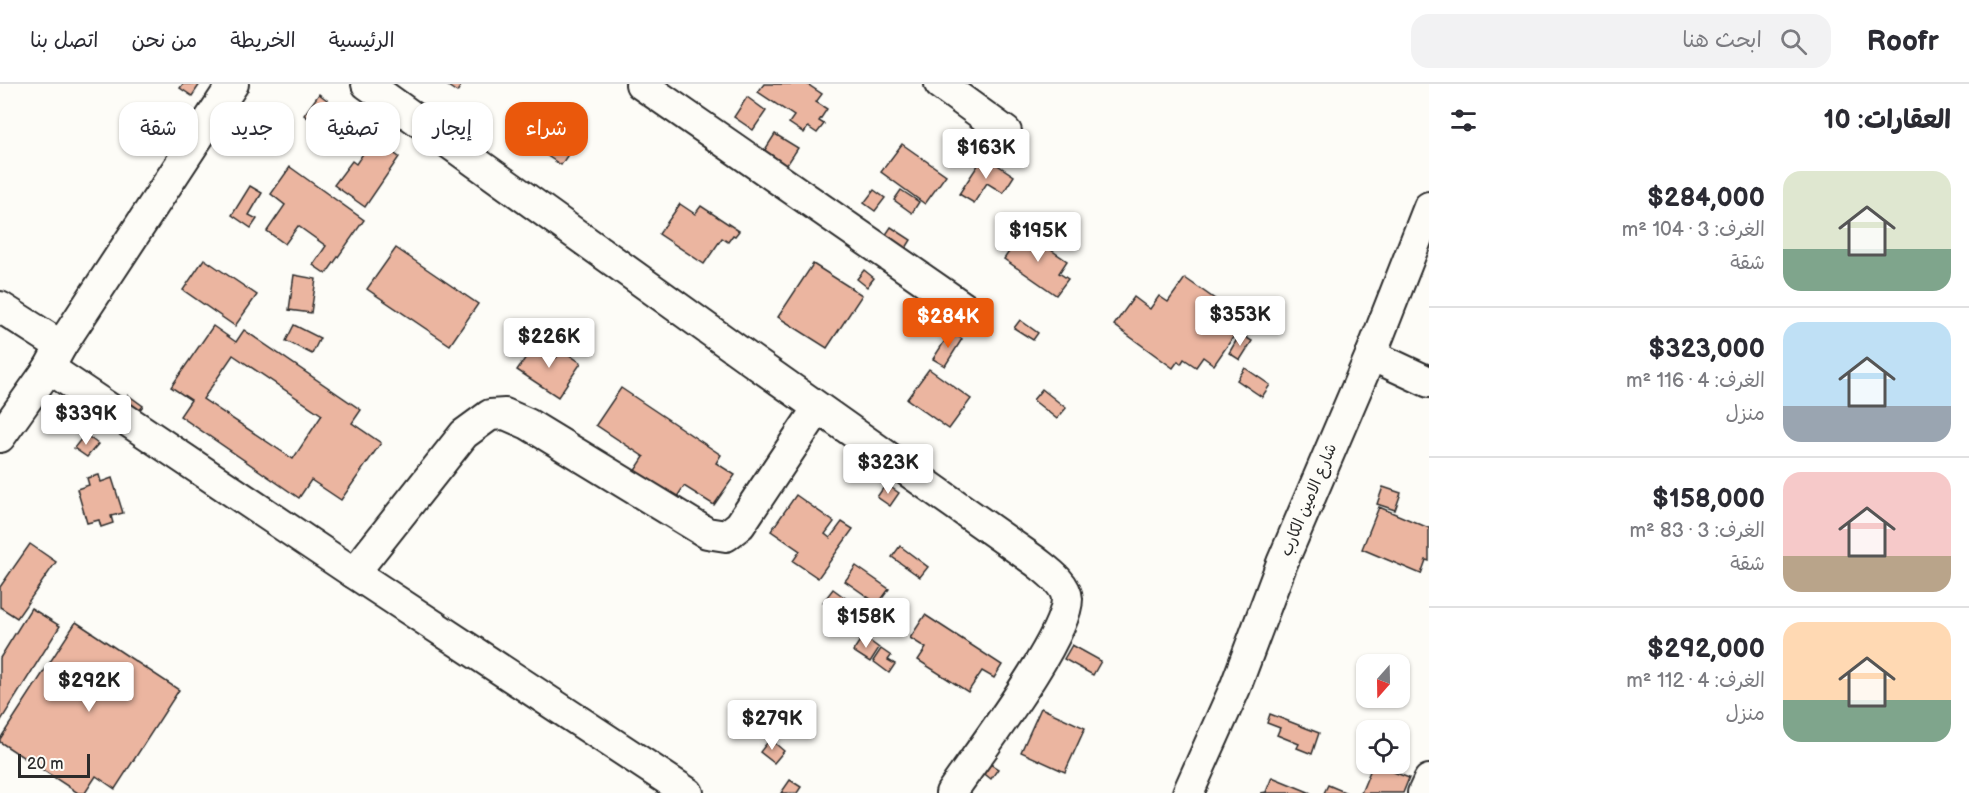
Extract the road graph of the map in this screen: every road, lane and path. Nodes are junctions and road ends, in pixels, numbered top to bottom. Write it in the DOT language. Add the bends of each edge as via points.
graph roads {
  1 [pos="233,84"];
  2 [pos="367,84"];
  3 [pos="641,84"];
  4 [pos="940,84"];
  5 [pos="1006,132"];
  6 [pos="1429,207"];
  7 [pos="0,307"];
  8 [pos="974,314"];
  9 [pos="1371,355"];
  10 [pos="55,357"];
  11 [pos="1429,382"];
  12 [pos="818,408"];
  13 [pos="0,437"];
  14 [pos="354,573"];
  15 [pos="1429,780"];
  16 [pos="688,793"];
  17 [pos="951,793"];
  18 [pos="1188,793"];
  19 [pos="1423,793"];
  1 -- 10 [label="street"];
  2 -- 12 [label="street"];
  3 -- 8 [label="street"];
  4 -- 5 [label="street"];
  6 -- 9 [label="street, شارع الامين الكارب"];
  7 -- 10 [label="street"];
  9 -- 11 [label="street"];
  9 -- 18 [label="street, شارع الامين الكارب"];
  10 -- 13 [label="street"];
  10 -- 14 [label="street"];
  12 -- 14 [label="street" via="740,525 726,536 707,533 528,424 505,414 490,415 464,434"];
  12 -- 17 [label="street" via="1035,561 1058,581 1067,597 1065,614 1046,653"];
  14 -- 16 [label="street"];
  15 -- 19 [label="street"];
}
